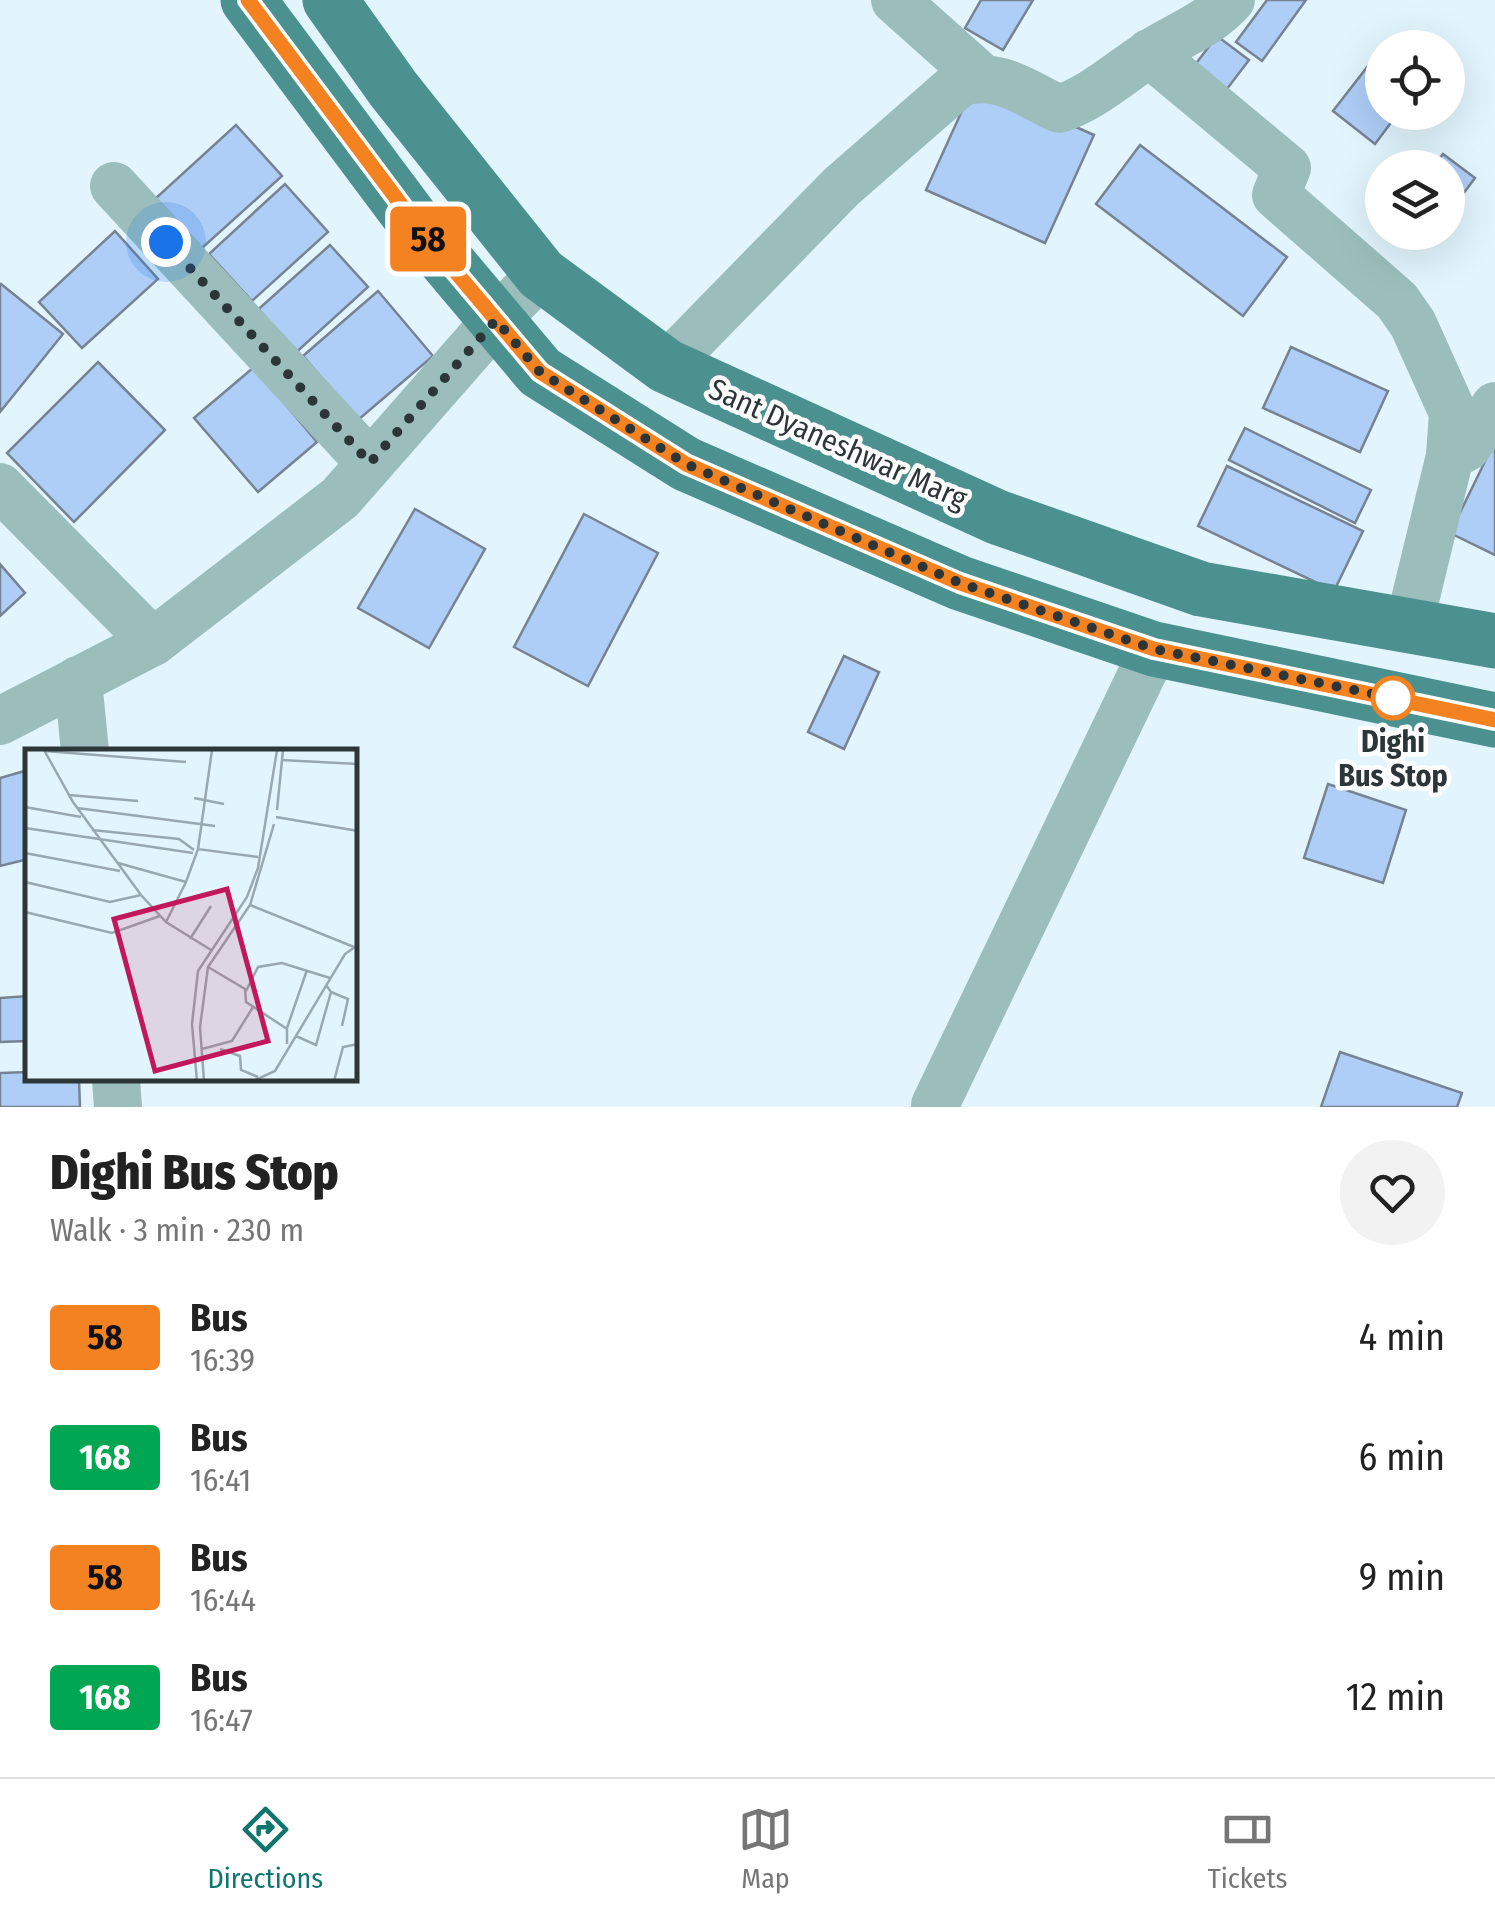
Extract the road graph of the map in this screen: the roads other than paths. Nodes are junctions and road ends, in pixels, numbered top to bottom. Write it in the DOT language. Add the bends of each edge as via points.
graph roads {
  1 [pos="248,0"];
  2 [pos="330,0"];
  3 [pos="895,0"];
  4 [pos="1232,0"];
  5 [pos="1149,54"];
  6 [pos="980,76"];
  7 [pos="114,186"];
  8 [pos="541,274"];
  9 [pos="496,320"];
  10 [pos="666,366"];
  11 [pos="1495,406"];
  12 [pos="1450,456"];
  13 [pos="370,463"];
  14 [pos="0,487"];
  15 [pos="1409,625"];
  16 [pos="1495,641"];
  17 [pos="153,642"];
  18 [pos="1154,649"];
  19 [pos="78,680"];
  20 [pos="1495,720"];
  21 [pos="0,722"];
  22 [pos="85,749"];
  23 [pos="116,1082"];
  24 [pos="936,1105"];
  25 [pos="118,1107"];
  1 -- 9 [label="main road"];
  2 -- 8 [label="main road, Sant Dyaneshwar Marg"];
  3 -- 6 [label="street"];
  4 -- 5 [label="street" via="1213,20"];
  5 -- 6 [label="street" via="1058,110"];
  5 -- 12 [label="street" via="1286,168 1276,195 1397,301 1453,414"];
  6 -- 10 [label="street" via="960,83 842,187"];
  7 -- 13 [label="street"];
  8 -- 9 [label="street"];
  8 -- 10 [label="main road, Sant Dyaneshwar Marg"];
  9 -- 13 [label="street"];
  9 -- 18 [label="main road" via="540,372 686,464 960,583"];
  10 -- 15 [label="main road, Sant Dyaneshwar Marg" via="997,516 1182,583"];
  11 -- 12 [label="street" via="1467,447"];
  12 -- 15 [label="street"];
  13 -- 17 [label="street" via="340,498"];
  14 -- 17 [label="street"];
  15 -- 16 [label="main road, Sant Dyaneshwar Marg"];
  17 -- 19 [label="street"];
  18 -- 20 [label="main road"];
  18 -- 24 [label="street"];
  19 -- 21 [label="street"];
  19 -- 22 [label="street"];
  23 -- 25 [label="street"];
}
